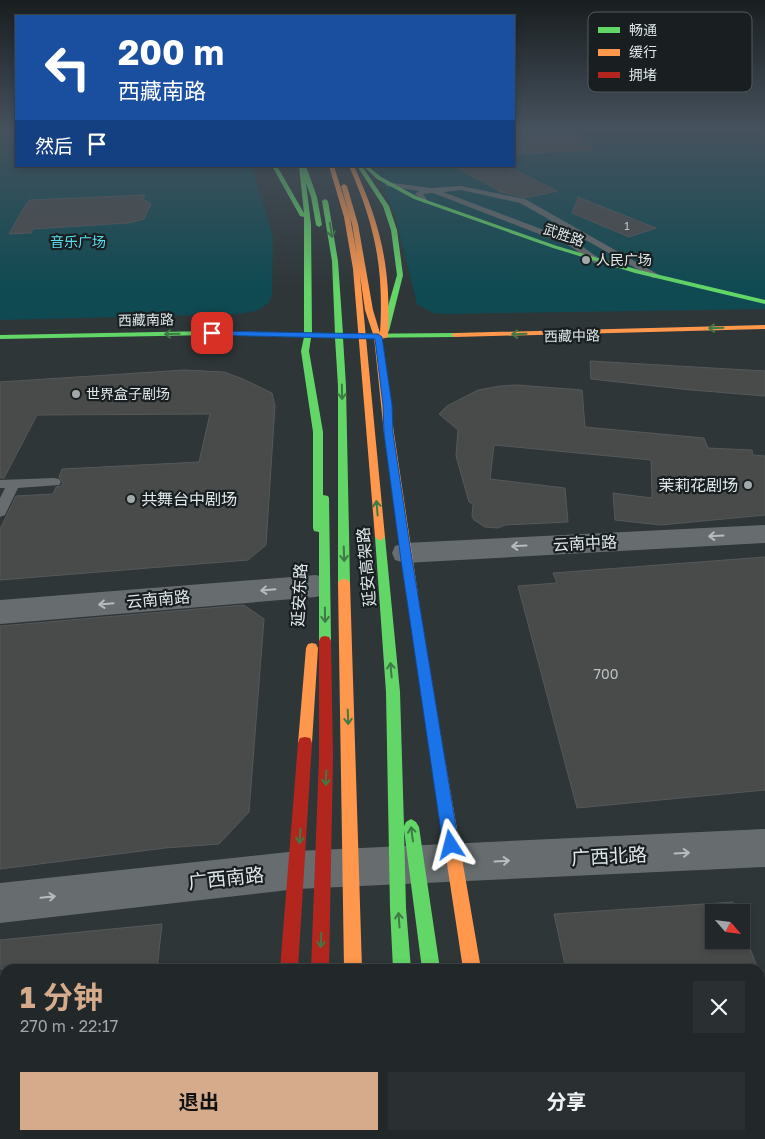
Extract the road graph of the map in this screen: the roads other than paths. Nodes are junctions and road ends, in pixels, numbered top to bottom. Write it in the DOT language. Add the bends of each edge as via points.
graph roads {
  1 [pos="284,183"];
  2 [pos="295,183"];
  3 [pos="304,183"];
  4 [pos="309,183"];
  5 [pos="320,183"];
  6 [pos="338,183"];
  7 [pos="342,183"];
  8 [pos="359,183"];
  9 [pos="371,183"];
  10 [pos="389,184"];
  11 [pos="430,190"];
  12 [pos="424,201"];
  13 [pos="308,224"];
  14 [pos="321,247"];
  15 [pos="597,261"];
  16 [pos="659,277"];
  17 [pos="765,302"];
  18 [pos="322,320"];
  19 [pos="765,327"];
  20 [pos="308,335"];
  21 [pos="381,337"];
  22 [pos="0,338"];
  23 [pos="314,349"];
  24 [pos="291,350"];
  25 [pos="333,351"];
  26 [pos="384,351"];
  27 [pos="324,395"];
  28 [pos="54,482"];
  29 [pos="7,484"];
  30 [pos="0,512"];
  31 [pos="765,534"];
  32 [pos="405,553"];
  33 [pos="316,586"];
  34 [pos="0,612"];
  35 [pos="393,692"];
  36 [pos="408,797"];
  37 [pos="410,817"];
  38 [pos="765,848"];
  39 [pos="454,863"];
  40 [pos="297,870"];
  41 [pos="0,903"];
  42 [pos="452,921"];
  43 [pos="289,964"];
  44 [pos="320,964"];
  45 [pos="354,964"];
  46 [pos="402,964"];
  47 [pos="430,964"];
  48 [pos="471,964"];
  1 -- 13 [label="main road"];
  2 -- 13 [label="main road"];
  3 -- 13 [label="main road, 延安东路"];
  4 -- 14 [label="main road"];
  5 -- 45 [label="main road, 延安高架路, one-way" via="328,208 333,241 342,386"];
  35 -- 6 [label="main road, 延安高架路, one-way" via="354,246"];
  7 -- 21 [label="main road" via="355,224 369,310"];
  8 -- 21 [label="main road" via="371,208 382,251 386,285"];
  9 -- 21 [label="main road" via="386,206 394,230 400,274"];
  10 -- 11 [label="lane"];
  10 -- 12 [label="main road, 武胜路"];
  11 -- 12 [label="lane" via="419,194"];
  11 -- 15 [label="lane" via="573,244"];
  11 -- 16 [label="lane" via="460,188 522,202"];
  12 -- 15 [label="main road, 武胜路"];
  13 -- 20 [label="main road, 延安东路"];
  15 -- 16 [label="main road, 武胜路"];
  16 -- 17 [label="main road, 武胜路"];
  18 -- 23 [label="main road"];
  19 -- 21 [label="main road, 西藏中路, one-way"];
  20 -- 21 [label="main road, 西藏南路"];
  20 -- 22 [label="main road, 西藏南路, one-way" via="212,333"];
  20 -- 23 [label="main road, 延安东路"];
  21 -- 26 [label="main road"];
  23 -- 24 [label="main road"];
  23 -- 33 [label="main road, 延安东路" via="320,485"];
  25 -- 26 [label="main road"];
  26 -- 32 [label="main road"];
  27 -- 44 [label="main road, one-way" via="326,757"];
  28 -- 29 [label="lane"];
  29 -- 30 [label="lane"];
  31 -- 32 [label="street, 云南中路, one-way"];
  32 -- 39 [label="main road"];
  33 -- 34 [label="street, 云南南路, one-way"];
  33 -- 40 [label="main road, 延安东路, one-way"];
  35 -- 36 [label="main road"];
  46 -- 35 [label="main road, 延安高架路, one-way"];
  47 -- 37 [label="main road, one-way"];
  39 -- 38 [label="street, 广西北路, one-way"];
  39 -- 40 [label="street, 广西南路"];
  39 -- 42 [label="main road"];
  39 -- 48 [label="main road"];
  41 -- 40 [label="street, 广西南路, one-way"];
  40 -- 43 [label="main road, 延安东路"];
}
